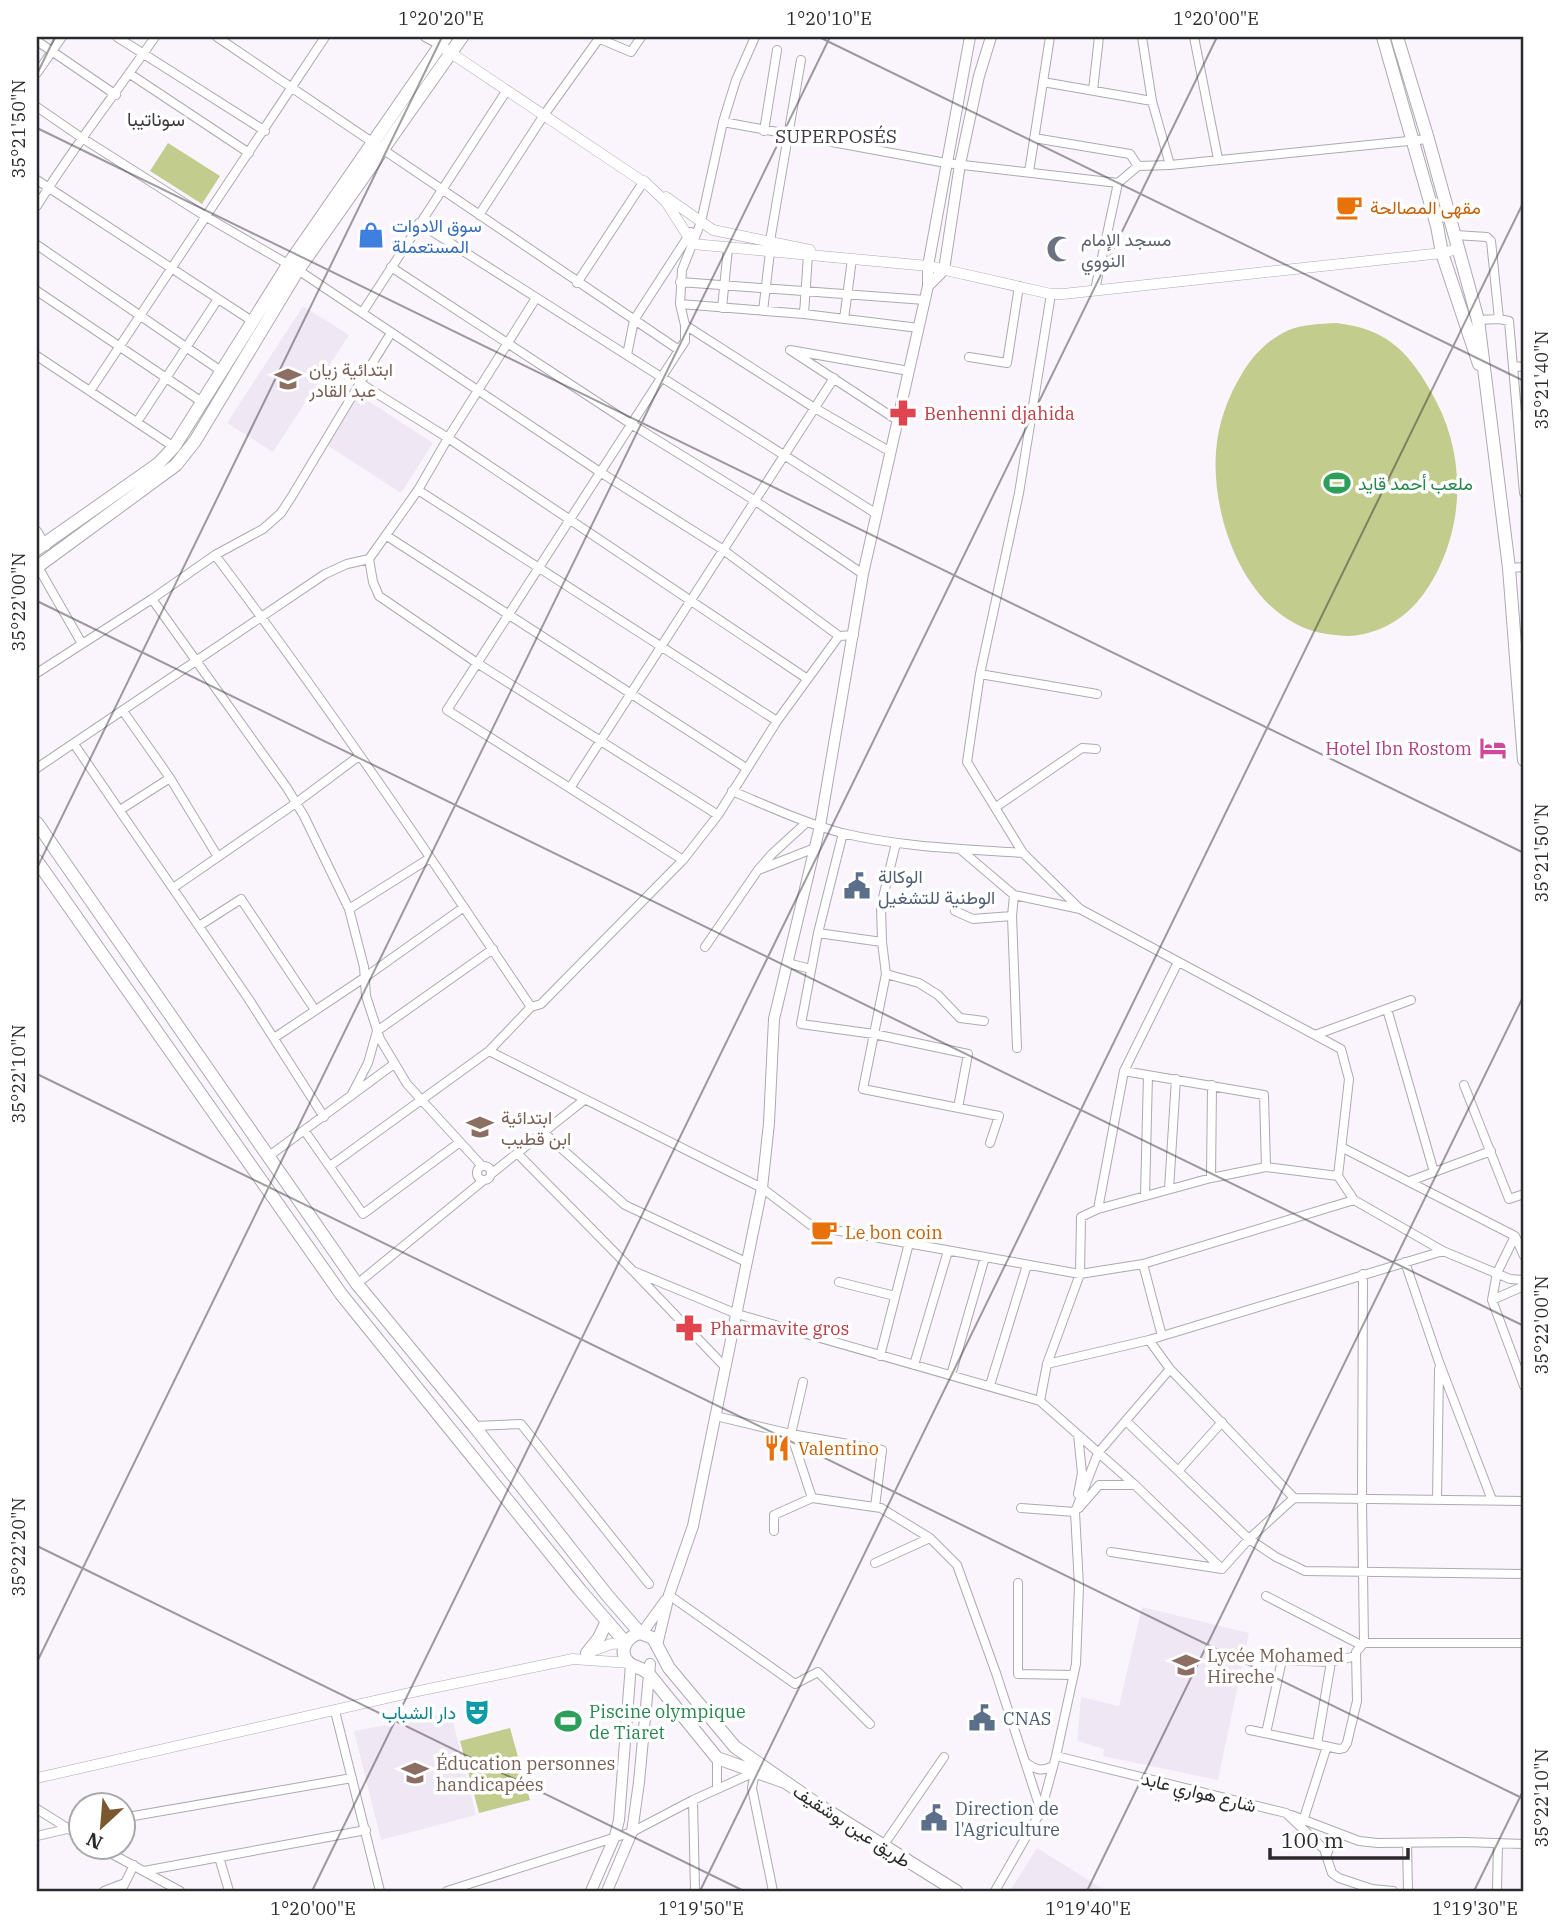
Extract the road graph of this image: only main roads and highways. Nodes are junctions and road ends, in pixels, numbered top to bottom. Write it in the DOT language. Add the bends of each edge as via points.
graph roads {
  1 [pos="462,37"];
  2 [pos="970,37"];
  3 [pos="990,37"];
  4 [pos="1383,37"];
  5 [pos="1397,37"];
  6 [pos="445,45"];
  7 [pos="293,268"];
  8 [pos="928,286"];
  9 [pos="1489,394"];
  10 [pos="41,546"];
  11 [pos="37,567"];
  12 [pos="1524,760"];
  13 [pos="37,823"];
  14 [pos="37,861"];
  15 [pos="669,1595"];
  16 [pos="607,1621"];
  17 [pos="641,1633"];
  18 [pos="625,1642"];
  19 [pos="657,1646"];
  20 [pos="587,1653"];
  21 [pos="640,1666"];
  22 [pos="785,1782"];
  23 [pos="591,1891"];
  24 [pos="607,1891"];
  25 [pos="956,1891"];
  1 -- 6 [label="main road"];
  2 -- 8 [label="main road"];
  3 -- 8 [label="main road" via="960,164 944,270"];
  4 -- 9 [label="main road" via="1442,253"];
  5 -- 9 [label="main road" via="1478,320"];
  6 -- 7 [label="main road"];
  7 -- 10 [label="main road" via="252,321 174,447 158,464"];
  7 -- 11 [label="main road" via="195,441 176,465"];
  8 -- 15 [label="main road" via="875,513 820,826 774,1019 762,1188 693,1526"];
  9 -- 12 [label="main road"];
  13 -- 17 [label="main road" via="357,1284"];
  14 -- 16 [label="main road" via="341,1294"];
  15 -- 17 [label="main road"];
  15 -- 19 [label="main road"];
  16 -- 18 [label="main road"];
  16 -- 20 [label="main road"];
  17 -- 18 [label="main road"];
  17 -- 19 [label="main road"];
  18 -- 21 [label="main road" via="624,1653"];
  19 -- 21 [label="main road" via="656,1657"];
  19 -- 22 [label="main road" via="669,1668 735,1747"];
  21 -- 22 [label="main road" via="717,1758"];
  21 -- 23 [label="main road" via="624,1734 619,1820"];
  21 -- 24 [label="main road" via="639,1782 632,1832"];
  22 -- 25 [label="main road, طريق عين بوشقيف"];
}
